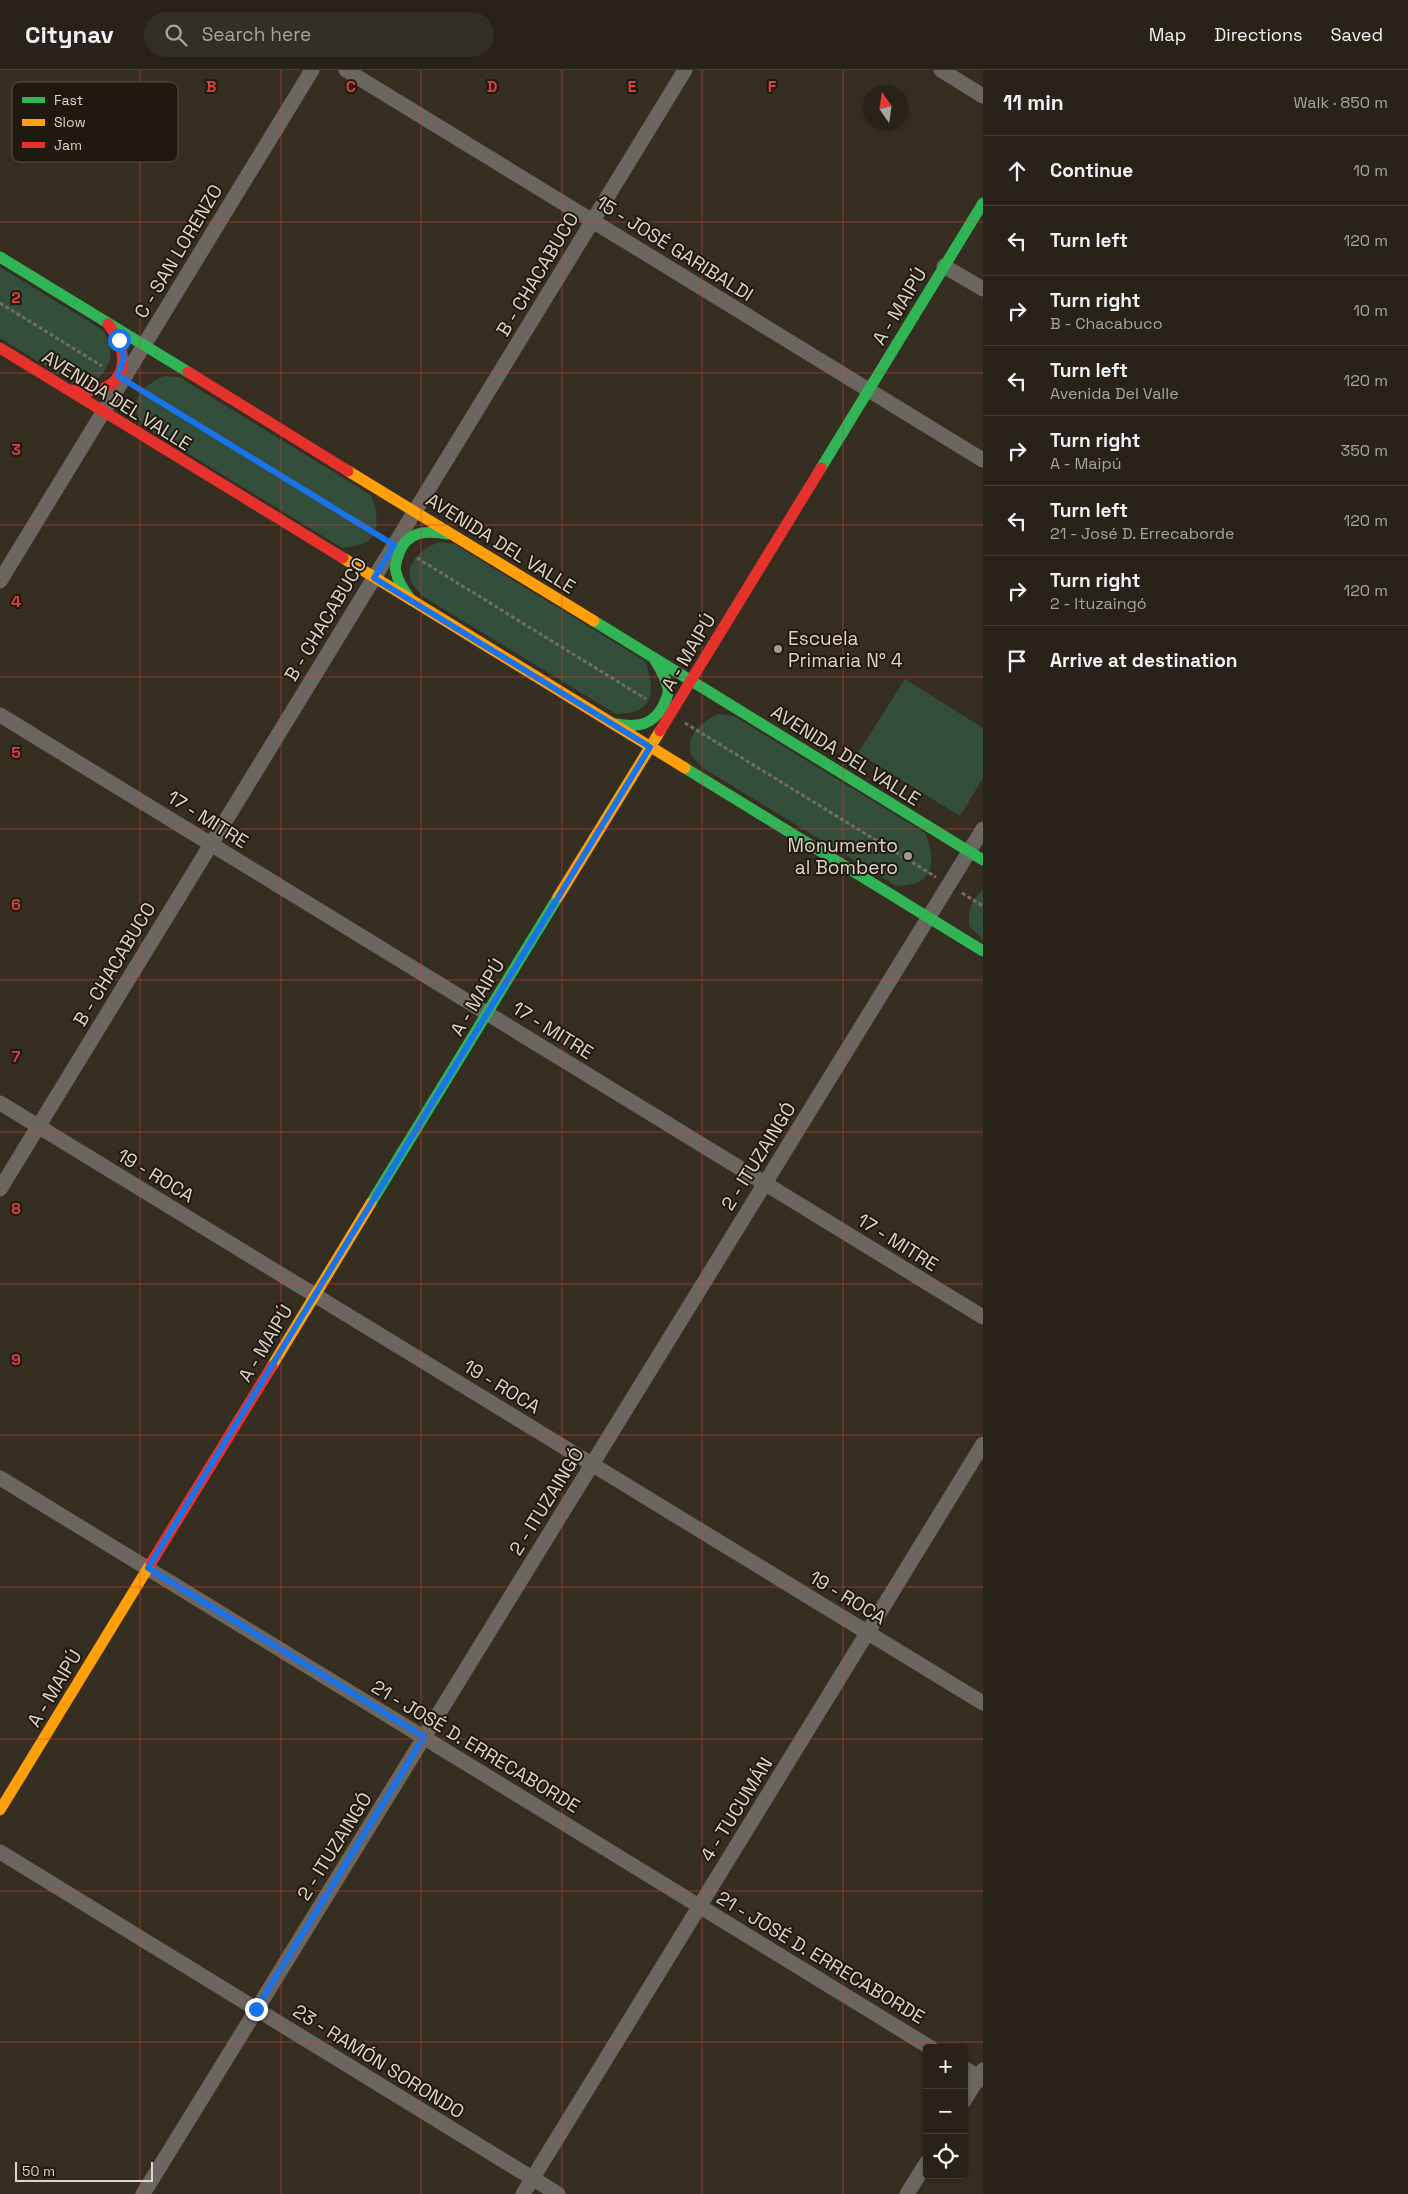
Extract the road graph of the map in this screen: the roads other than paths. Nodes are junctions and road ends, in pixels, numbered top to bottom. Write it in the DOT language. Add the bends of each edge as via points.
graph roads {
  1 [pos="312,70"];
  2 [pos="346,70"];
  3 [pos="685,70"];
  4 [pos="941,70"];
  5 [pos="983,96"];
  6 [pos="983,203"];
  7 [pos="593,221"];
  8 [pos="0,257"];
  9 [pos="944,266"];
  10 [pos="983,290"];
  11 [pos="108,323"];
  12 [pos="144,345"];
  13 [pos="0,348"];
  14 [pos="121,377"];
  15 [pos="65,389"];
  16 [pos="868,390"];
  17 [pos="103,412"];
  18 [pos="983,460"];
  19 [pos="415,511"];
  20 [pos="453,535"];
  21 [pos="374,578"];
  22 [pos="0,581"];
  23 [pos="411,600"];
  24 [pos="653,657"];
  25 [pos="691,680"];
  26 [pos="0,715"];
  27 [pos="610,723"];
  28 [pos="650,747"];
  29 [pos="983,829"];
  30 [pos="211,844"];
  31 [pos="970,851"];
  32 [pos="983,860"];
  33 [pos="929,918"];
  34 [pos="983,951"];
  35 [pos="487,1014"];
  36 [pos="0,1103"];
  37 [pos="38,1126"];
  38 [pos="765,1184"];
  39 [pos="0,1189"];
  40 [pos="315,1295"];
  41 [pos="983,1317"];
  42 [pos="983,1444"];
  43 [pos="592,1465"];
  44 [pos="0,1478"];
  45 [pos="148,1568"];
  46 [pos="868,1632"];
  47 [pos="983,1703"];
  48 [pos="424,1737"];
  49 [pos="0,1810"];
  50 [pos="0,1852"];
  51 [pos="700,1906"];
  52 [pos="256,2009"];
  53 [pos="924,2044"];
  54 [pos="968,2070"];
  55 [pos="982,2076"];
  56 [pos="968,2095"];
  57 [pos="923,2168"];
  58 [pos="533,2178"];
  59 [pos="143,2194"];
  60 [pos="523,2194"];
  61 [pos="558,2194"];
  62 [pos="907,2194"];
  1 -- 12 [label="street, C - SAN LORENZO"];
  2 -- 7 [label="street, 15 - JOSÉ GARIBALDI"];
  3 -- 7 [label="street, B - CHACABUCO"];
  4 -- 5 [label="street"];
  6 -- 9 [label="street, A - MAIPÚ"];
  7 -- 16 [label="street, 15 - JOSÉ GARIBALDI"];
  7 -- 19 [label="street, B - CHACABUCO"];
  8 -- 11 [label="street, AVENIDA DEL VALLE"];
  9 -- 10 [label="street"];
  9 -- 16 [label="street, A - MAIPÚ"];
  11 -- 12 [label="street, AVENIDA DEL VALLE"];
  11 -- 14 [label="street" via="119,340 124,357"];
  12 -- 14 [label="street, C - SAN LORENZO"];
  12 -- 19 [label="street, AVENIDA DEL VALLE"];
  13 -- 15 [label="street, AVENIDA DEL VALLE"];
  14 -- 15 [label="street" via="107,389 88,394"];
  14 -- 17 [label="street, C - SAN LORENZO"];
  15 -- 17 [label="street, AVENIDA DEL VALLE"];
  16 -- 18 [label="street, 15 - JOSÉ GARIBALDI"];
  16 -- 25 [label="street, A - MAIPÚ"];
  17 -- 21 [label="street, AVENIDA DEL VALLE"];
  17 -- 22 [label="street, C - SAN LORENZO"];
  19 -- 20 [label="street, AVENIDA DEL VALLE"];
  19 -- 21 [label="street, B - CHACABUCO"];
  20 -- 23 [label="street" via="431,530 412,534 400,548 395,567 400,584"];
  20 -- 24 [label="street, AVENIDA DEL VALLE"];
  21 -- 23 [label="street, AVENIDA DEL VALLE"];
  21 -- 30 [label="street, B - CHACABUCO"];
  23 -- 27 [label="street, AVENIDA DEL VALLE"];
  24 -- 25 [label="street, AVENIDA DEL VALLE"];
  24 -- 27 [label="street" via="668,691 662,709 651,724 632,728"];
  25 -- 28 [label="street, A - MAIPÚ"];
  25 -- 31 [label="street, AVENIDA DEL VALLE"];
  26 -- 30 [label="street, 17 - MITRE"];
  27 -- 28 [label="street, AVENIDA DEL VALLE"];
  28 -- 33 [label="street, AVENIDA DEL VALLE"];
  28 -- 35 [label="street, A - MAIPÚ"];
  29 -- 31 [label="street, 2 - ITUZAINGÓ"];
  30 -- 35 [label="street, 17 - MITRE"];
  30 -- 37 [label="street, B - CHACABUCO"];
  31 -- 32 [label="street, AVENIDA DEL VALLE"];
  31 -- 33 [label="street, 2 - ITUZAINGÓ"];
  33 -- 34 [label="street, AVENIDA DEL VALLE"];
  33 -- 38 [label="street, 2 - ITUZAINGÓ"];
  35 -- 38 [label="street, 17 - MITRE"];
  35 -- 40 [label="street, A - MAIPÚ"];
  36 -- 37 [label="street, 19 - ROCA"];
  37 -- 39 [label="street, B - CHACABUCO"];
  37 -- 40 [label="street, 19 - ROCA"];
  38 -- 41 [label="street, 17 - MITRE"];
  38 -- 43 [label="street, 2 - ITUZAINGÓ"];
  40 -- 43 [label="street, 19 - ROCA"];
  40 -- 45 [label="street, A - MAIPÚ"];
  42 -- 46 [label="street, 4 - TUCUMÁN"];
  43 -- 46 [label="street, 19 - ROCA"];
  43 -- 48 [label="street, 2 - ITUZAINGÓ"];
  44 -- 45 [label="street, 21 - JOSÉ D. ERRECABORDE"];
  45 -- 48 [label="street, 21 - JOSÉ D. ERRECABORDE"];
  45 -- 49 [label="street, A - MAIPÚ"];
  46 -- 47 [label="street, 19 - ROCA"];
  46 -- 51 [label="street, 4 - TUCUMÁN"];
  48 -- 51 [label="street, 21 - JOSÉ D. ERRECABORDE"];
  48 -- 52 [label="street, 2 - ITUZAINGÓ"];
  50 -- 52 [label="street, 23 - RAMÓN SORONDO"];
  51 -- 53 [label="street, 21 - JOSÉ D. ERRECABORDE"];
  51 -- 58 [label="street, 4 - TUCUMÁN"];
  52 -- 58 [label="street, 23 - RAMÓN SORONDO"];
  52 -- 59 [label="street, 2 - ITUZAINGÓ"];
  54 -- 55 [label="street"];
  55 -- 56 [label="street"];
  57 -- 62 [label="street"];
  58 -- 60 [label="street, 4 - TUCUMÁN"];
  58 -- 61 [label="street, 23 - RAMÓN SORONDO"];
}
